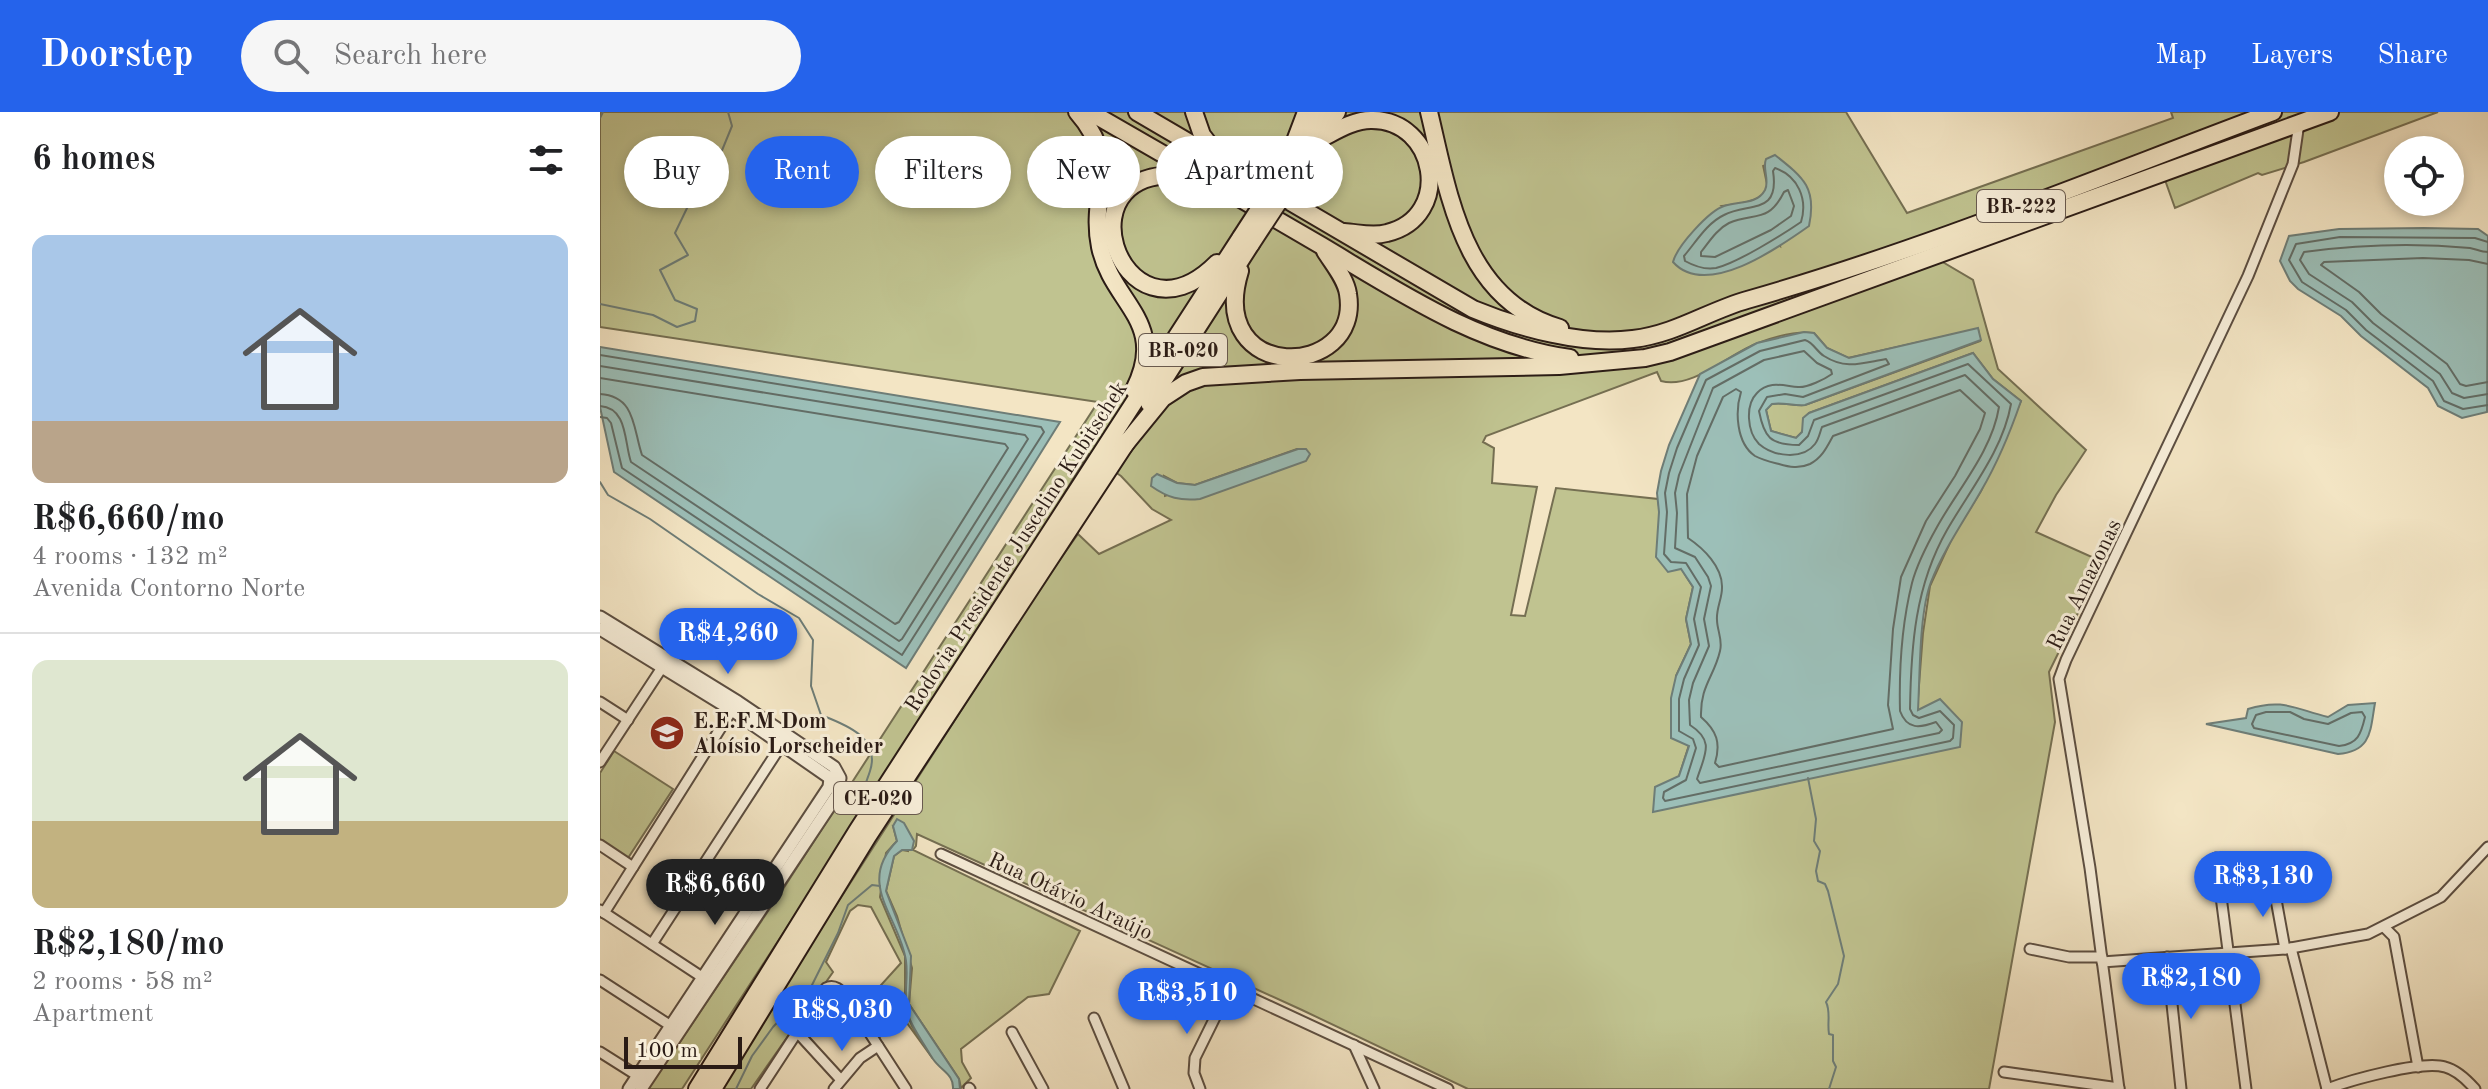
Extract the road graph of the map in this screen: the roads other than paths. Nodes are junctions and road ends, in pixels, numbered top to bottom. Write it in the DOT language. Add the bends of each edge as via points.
graph roads {
  1 [pos="1077,112"];
  2 [pos="1090,112"];
  3 [pos="1137,112"];
  4 [pos="1194,112"];
  5 [pos="1306,112"];
  6 [pos="1323,112"];
  7 [pos="1337,112"];
  8 [pos="1429,112"];
  9 [pos="2273,112"];
  10 [pos="2330,112"];
  11 [pos="2299,123"];
  12 [pos="1177,136"];
  13 [pos="1203,136"];
  14 [pos="1296,136"];
  15 [pos="1309,136"];
  16 [pos="1322,136"];
  17 [pos="1327,136"];
  18 [pos="1156,150"];
  19 [pos="1156,177"];
  20 [pos="1257,208"];
  21 [pos="1266,208"];
  22 [pos="1299,208"];
  23 [pos="1340,232"];
  24 [pos="1244,244"];
  25 [pos="1322,246"];
  26 [pos="1657,335"];
  27 [pos="1600,339"];
  28 [pos="1594,361"];
  29 [pos="1118,426"];
  30 [pos="1123,447"];
  31 [pos="600,617"];
  32 [pos="600,629"];
  33 [pos="665,664"];
  34 [pos="600,702"];
  35 [pos="732,710"];
  36 [pos="628,720"];
  37 [pos="786,739"];
  38 [pos="600,762"];
  39 [pos="600,845"];
  40 [pos="2488,847"];
  41 [pos="941,854"];
  42 [pos="2216,858"];
  43 [pos="633,867"];
  44 [pos="2273,883"];
  45 [pos="602,912"];
  46 [pos="2385,928"];
  47 [pos="652,944"];
  48 [pos="2030,949"];
  49 [pos="2288,949"];
  50 [pos="2226,952"];
  51 [pos="2167,957"];
  52 [pos="2102,960"];
  53 [pos="600,980"];
  54 [pos="707,980"];
  55 [pos="1229,989"];
  56 [pos="1094,1018"];
  57 [pos="671,1026"];
  58 [pos="1012,1032"];
  59 [pos="798,1033"];
  60 [pos="1354,1045"];
  61 [pos="878,1046"];
  62 [pos="600,1052"];
  63 [pos="657,1056"];
  64 [pos="2418,1067"];
  65 [pos="2004,1072"];
  66 [pos="638,1076"];
  67 [pos="841,1080"];
  68 [pos="2119,1088"];
  69 [pos="629,1089"];
  70 [pos="641,1089"];
  71 [pos="697,1089"];
  72 [pos="713,1089"];
  73 [pos="760,1089"];
  74 [pos="834,1089"];
  75 [pos="906,1089"];
  76 [pos="1043,1089"];
  77 [pos="1124,1089"];
  78 [pos="1200,1089"];
  79 [pos="1374,1089"];
  80 [pos="1448,1089"];
  81 [pos="2181,1089"];
  82 [pos="2246,1089"];
  83 [pos="2327,1089"];
  84 [pos="2475,1089"];
  1 -- 29 [label="highway" via="1101,151 1102,254 1144,336 1144,362"];
  2 -- 18 [label="highway"];
  3 -- 12 [label="highway"];
  4 -- 13 [label="highway"];
  5 -- 14 [label="highway"];
  6 -- 15 [label="highway, Rodovia Presidente Juscelino Kubitschek / BR-020"];
  7 -- 16 [label="highway, Rodovia Presidente Juscelino Kubitschek / BR-020"];
  8 -- 27 [label="highway" via="1453,208 1479,267 1495,287 1535,318"];
  9 -- 26 [label="highway, BR-222"];
  10 -- 11 [label="highway, BR-222"];
  11 -- 28 [label="highway, BR-222" via="1715,337 1645,358"];
  11 -- 52 [label="street, Rua Amazonas" via="2293,164 2248,276 2061,671 2059,689"];
  17 -- 23 [label="highway" via="1359,122 1386,122 1410,134 1431,171 1426,201 1409,223 1385,234"];
  19 -- 24 [label="highway" via="1132,187 1115,210 1115,249 1141,281 1174,288 1206,274"];
  20 -- 25 [label="highway, BR-222"];
  21 -- 24 [label="highway, Rodovia Presidente Juscelino Kubitschek / BR-020, bridge"];
  22 -- 23 [label="highway"];
  23 -- 27 [label="highway, BR-222" via="1504,322"];
  24 -- 25 [label="highway" via="1234,314 1257,348 1297,359 1321,350 1346,319 1348,291"];
  24 -- 29 [label="highway, Rodovia Presidente Juscelino Kubitschek / BR-020"];
  24 -- 30 [label="highway, Rodovia Presidente Juscelino Kubitschek / BR-020"];
  25 -- 28 [label="highway, BR-222" via="1472,331 1527,349"];
  26 -- 27 [label="highway, BR-222"];
  26 -- 28 [label="highway"];
  28 -- 30 [label="highway" via="1203,377 1163,398"];
  29 -- 71 [label="highway, Rodovia Presidente Juscelino Kubitschek / CE-020"];
  30 -- 72 [label="highway, Rodovia Presidente Juscelino Kubitschek / CE-020" via="868,836"];
  31 -- 33 [label="street"];
  32 -- 33 [label="street"];
  33 -- 35 [label="street"];
  33 -- 36 [label="street"];
  33 -- 37 [label="street"];
  34 -- 36 [label="street"];
  35 -- 37 [label="street"];
  35 -- 43 [label="street"];
  36 -- 38 [label="street"];
  37 -- 47 [label="street"];
  37 -- 54 [label="street" via="835,774 837,795"];
  39 -- 43 [label="street"];
  40 -- 46 [label="street" via="2441,897"];
  41 -- 55 [label="street, Rua Otávio Araújo"];
  42 -- 50 [label="street"];
  43 -- 45 [label="street"];
  44 -- 49 [label="street"];
  45 -- 47 [label="street"];
  46 -- 49 [label="street"];
  46 -- 64 [label="street" via="2394,937"];
  47 -- 54 [label="street"];
  48 -- 52 [label="street"];
  49 -- 50 [label="street"];
  49 -- 83 [label="street"];
  50 -- 51 [label="street"];
  50 -- 82 [label="street"];
  51 -- 52 [label="street"];
  51 -- 81 [label="street"];
  52 -- 68 [label="street, Rua Amazonas"];
  53 -- 57 [label="street"];
  54 -- 57 [label="street"];
  54 -- 63 [label="street"];
  55 -- 60 [label="street, Rua Otávio Araújo"];
  55 -- 78 [label="street" via="1195,1058"];
  56 -- 77 [label="street"];
  57 -- 63 [label="street"];
  58 -- 76 [label="street"];
  59 -- 61 [label="street" via="830,986 847,998"];
  59 -- 67 [label="street"];
  59 -- 73 [label="street"];
  60 -- 79 [label="street"];
  60 -- 80 [label="street, Rua Otávio Araújo"];
  61 -- 67 [label="street"];
  61 -- 75 [label="street"];
  62 -- 66 [label="street"];
  63 -- 66 [label="street"];
  63 -- 70 [label="street"];
  64 -- 83 [label="street"];
  64 -- 84 [label="street" via="2445,1067"];
  65 -- 68 [label="street"];
  66 -- 69 [label="street"];
  67 -- 74 [label="street"];
}
